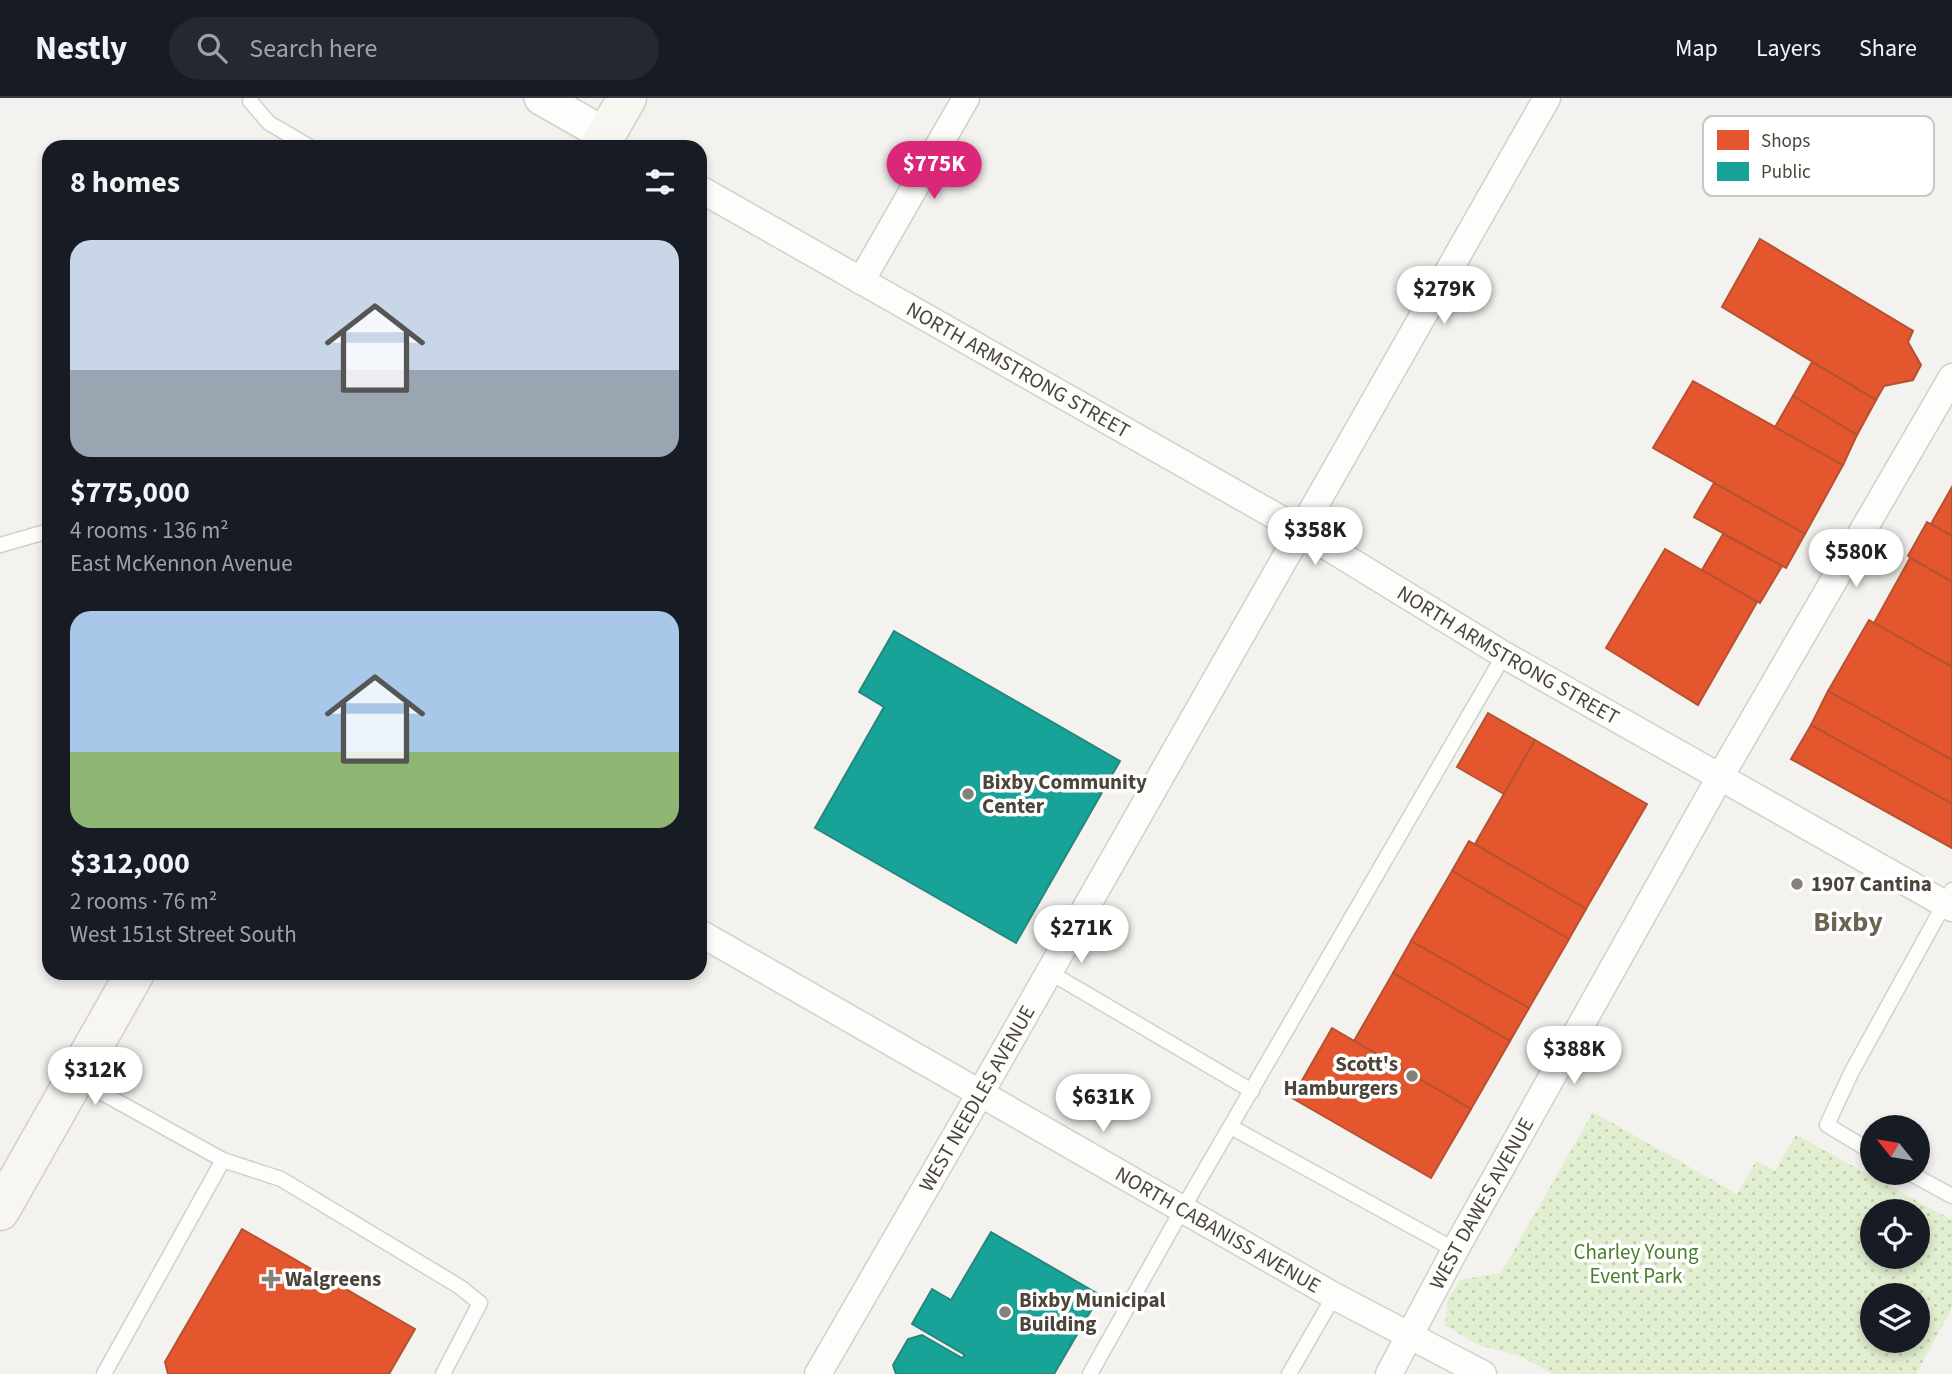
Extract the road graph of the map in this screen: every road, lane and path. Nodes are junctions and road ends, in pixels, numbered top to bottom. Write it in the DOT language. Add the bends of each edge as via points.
graph roads {
  1 [pos="251,98"];
  2 [pos="541,98"];
  3 [pos="628,98"];
  4 [pos="966,98"];
  5 [pos="1547,98"];
  6 [pos="298,140"];
  7 [pos="606,140"];
  8 [pos="612,140"];
  9 [pos="707,193"];
  10 [pos="861,281"];
  11 [pos="1952,377"];
  12 [pos="1300,530"];
  13 [pos="42,533"];
  14 [pos="0,545"];
  15 [pos="1504,655"];
  16 [pos="1720,777"];
  17 [pos="1949,901"];
  18 [pos="707,937"];
  19 [pos="1049,972"];
  20 [pos="131,980"];
  21 [pos="77,1079"];
  22 [pos="1252,1091"];
  23 [pos="981,1093"];
  24 [pos="1231,1127"];
  25 [pos="1860,1145"];
  26 [pos="223,1160"];
  27 [pos="1930,1184"];
  28 [pos="1952,1196"];
  29 [pos="1183,1208"];
  30 [pos="0,1211"];
  31 [pos="1455,1250"];
  32 [pos="1334,1296"];
  33 [pos="1409,1333"];
  34 [pos="104,1374"];
  35 [pos="443,1374"];
  36 [pos="818,1374"];
  37 [pos="1090,1374"];
  38 [pos="1289,1374"];
  39 [pos="1389,1374"];
  40 [pos="1483,1374"];
  1 -- 6 [label="lane" via="269,123"];
  2 -- 7 [label="street"];
  3 -- 8 [label="main road"];
  4 -- 10 [label="street"];
  5 -- 12 [label="street, WEST NEEDLES AVENUE"];
  9 -- 10 [label="street, NORTH ARMSTRONG STREET"];
  10 -- 12 [label="street, NORTH ARMSTRONG STREET"];
  11 -- 16 [label="street, WEST DAWES AVENUE"];
  12 -- 15 [label="street, NORTH ARMSTRONG STREET"];
  12 -- 19 [label="street, WEST NEEDLES AVENUE"];
  13 -- 14 [label="lane"];
  15 -- 16 [label="street, NORTH ARMSTRONG STREET"];
  15 -- 22 [label="lane"];
  16 -- 17 [label="street, NORTH ARMSTRONG STREET"];
  16 -- 31 [label="street, WEST DAWES AVENUE"];
  17 -- 25 [label="lane" via="1851,1073 1827,1125"];
  18 -- 23 [label="street, NORTH CABANISS AVENUE"];
  19 -- 22 [label="lane"];
  19 -- 23 [label="street, WEST NEEDLES AVENUE"];
  20 -- 21 [label="main road"];
  21 -- 26 [label="lane"];
  21 -- 30 [label="main road"];
  22 -- 24 [label="lane"];
  23 -- 29 [label="street, NORTH CABANISS AVENUE"];
  23 -- 36 [label="street, WEST NEEDLES AVENUE"];
  24 -- 29 [label="lane"];
  24 -- 31 [label="lane"];
  26 -- 34 [label="lane"];
  26 -- 35 [label="lane" via="282,1179 460,1286 480,1303"];
  27 -- 28 [label="lane"];
  29 -- 32 [label="street, NORTH CABANISS AVENUE"];
  29 -- 37 [label="lane"];
  31 -- 33 [label="street, WEST DAWES AVENUE"];
  32 -- 33 [label="street, NORTH CABANISS AVENUE"];
  32 -- 38 [label="lane"];
  33 -- 39 [label="street, WEST DAWES AVENUE"];
  33 -- 40 [label="street, NORTH CABANISS AVENUE"];
}
